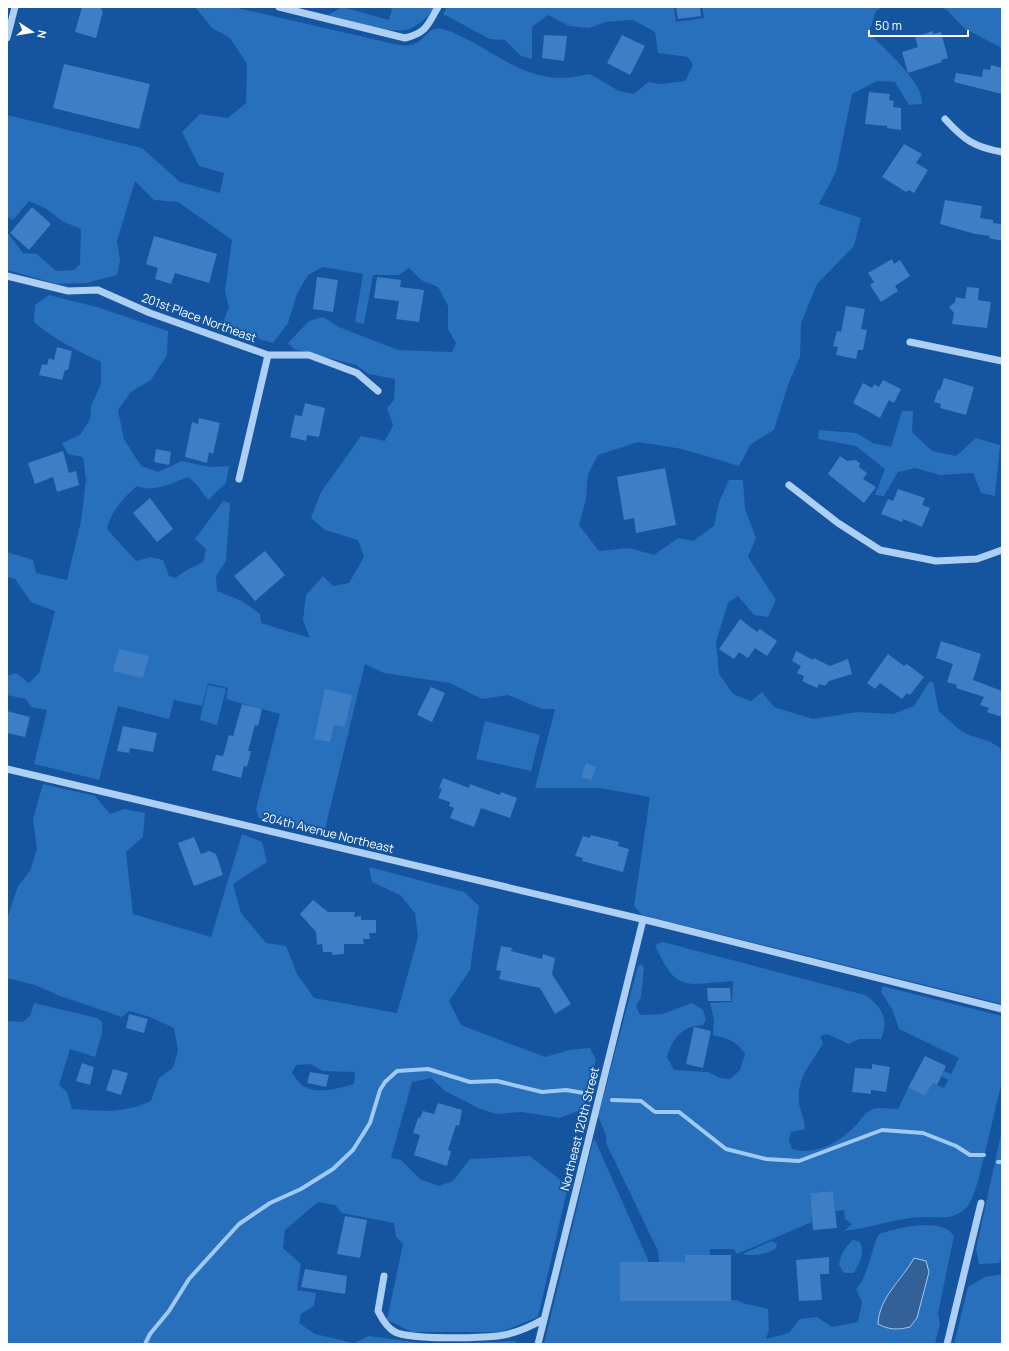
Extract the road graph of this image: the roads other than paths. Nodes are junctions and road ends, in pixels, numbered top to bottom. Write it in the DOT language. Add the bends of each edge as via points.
graph roads {
  1 [pos="14,7"];
  2 [pos="279,7"];
  3 [pos="438,7"];
  4 [pos="7,38"];
  5 [pos="945,119"];
  6 [pos="1002,152"];
  7 [pos="7,276"];
  8 [pos="910,342"];
  9 [pos="268,355"];
  10 [pos="1002,361"];
  11 [pos="378,391"];
  12 [pos="239,479"];
  13 [pos="789,485"];
  14 [pos="1002,550"];
  15 [pos="7,769"];
  16 [pos="643,920"];
  17 [pos="1002,1009"];
  18 [pos="981,1203"];
  19 [pos="384,1276"];
  20 [pos="544,1319"];
  21 [pos="538,1344"];
  22 [pos="947,1344"];
  1 -- 4 [label="street"];
  2 -- 3 [label="street" via="405,38 418,35 427,26"];
  5 -- 6 [label="street" via="961,138 987,149"];
  7 -- 9 [label="street, 201st Place Northeast" via="68,291 98,290 150,313"];
  8 -- 10 [label="street"];
  9 -- 11 [label="street, 201st Place Northeast" via="309,355 357,373"];
  9 -- 12 [label="street"];
  13 -- 14 [label="street" via="838,524 880,550 936,561 977,558"];
  15 -- 16 [label="street, 204th Avenue Northeast"];
  16 -- 17 [label="street, 204th Avenue Northeast"];
  16 -- 20 [label="street, Northeast 120th Street"];
  18 -- 22 [label="street"];
  19 -- 20 [label="street" via="378,1311 396,1333 430,1337 498,1336 530,1327"];
  20 -- 21 [label="street, Northeast 120th Street"];
}
